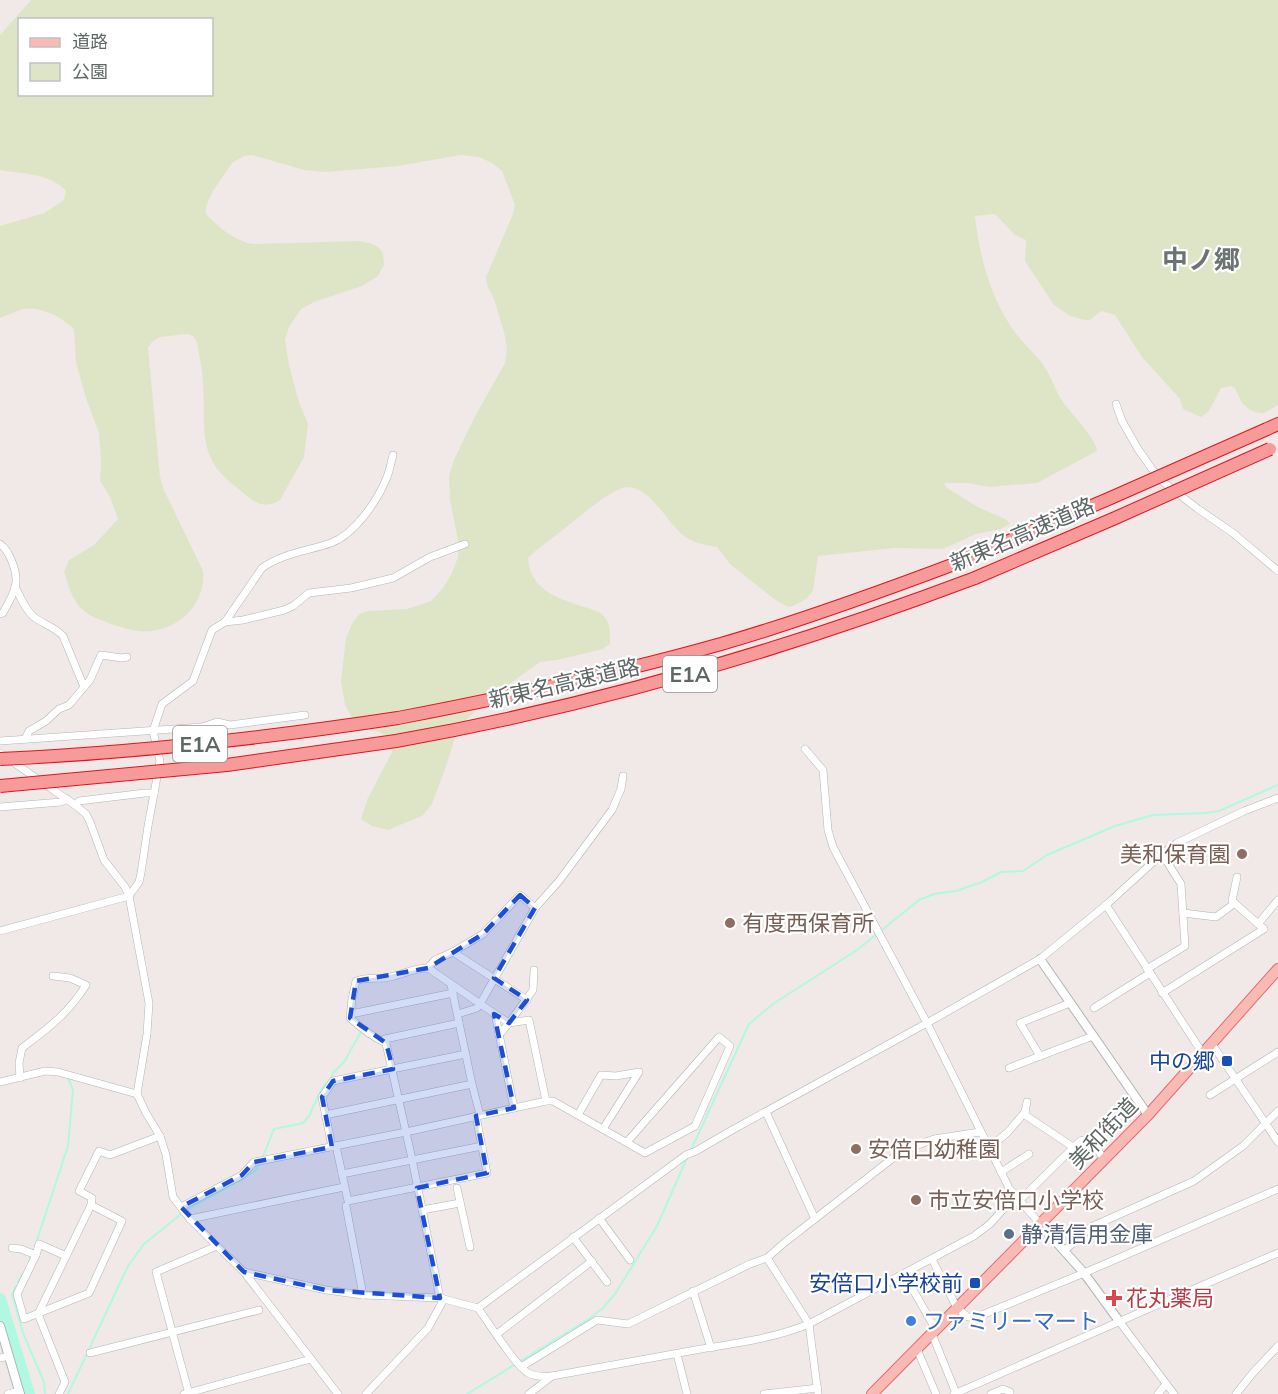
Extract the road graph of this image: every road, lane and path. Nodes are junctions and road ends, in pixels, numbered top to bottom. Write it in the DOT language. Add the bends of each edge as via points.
graph roads {
  1 [pos="1116,404"];
  2 [pos="1272,426"];
  3 [pos="1274,447"];
  4 [pos="393,455"];
  5 [pos="0,543"];
  6 [pos="465,544"];
  7 [pos="1278,571"];
  8 [pos="15,587"];
  9 [pos="0,614"];
  10 [pos="225,622"];
  11 [pos="127,657"];
  12 [pos="84,687"];
  13 [pos="305,715"];
  14 [pos="153,731"];
  15 [pos="25,739"];
  16 [pos="0,741"];
  17 [pos="805,749"];
  18 [pos="0,753"];
  19 [pos="0,759"];
  20 [pos="623,776"];
  21 [pos="0,786"];
  22 [pos="154,793"];
  23 [pos="1278,798"];
  24 [pos="67,799"];
  25 [pos="75,805"];
  26 [pos="0,807"];
  27 [pos="1162,854"];
  28 [pos="1237,877"];
  29 [pos="129,896"];
  30 [pos="1278,900"];
  31 [pos="1235,903"];
  32 [pos="1106,905"];
  33 [pos="535,908"];
  34 [pos="1183,913"];
  35 [pos="1258,924"];
  36 [pos="0,931"];
  37 [pos="453,952"];
  38 [pos="1040,959"];
  39 [pos="428,968"];
  40 [pos="1278,969"];
  41 [pos="534,970"];
  42 [pos="1149,971"];
  43 [pos="53,976"];
  44 [pos="494,978"];
  45 [pos="451,985"];
  46 [pos="453,993"];
  47 [pos="1162,993"];
  48 [pos="527,1000"];
  49 [pos="1070,1003"];
  50 [pos="480,1004"];
  51 [pos="1094,1008"];
  52 [pos="351,1014"];
  53 [pos="458,1014"];
  54 [pos="495,1014"];
  55 [pos="459,1023"];
  56 [pos="509,1023"];
  57 [pos="927,1023"];
  58 [pos="499,1035"];
  59 [pos="1093,1036"];
  60 [pos="386,1043"];
  61 [pos="1212,1044"];
  62 [pos="1278,1052"];
  63 [pos="466,1054"];
  64 [pos="1203,1054"];
  65 [pos="1040,1056"];
  66 [pos="1009,1068"];
  67 [pos="393,1069"];
  68 [pos="20,1078"];
  69 [pos="1235,1078"];
  70 [pos="0,1082"];
  71 [pos="471,1084"];
  72 [pos="137,1094"];
  73 [pos="1210,1095"];
  74 [pos="398,1100"];
  75 [pos="546,1101"];
  76 [pos="1027,1102"];
  77 [pos="514,1108"];
  78 [pos="1278,1111"];
  79 [pos="766,1112"];
  80 [pos="1025,1112"];
  81 [pos="325,1115"];
  82 [pos="578,1115"];
  83 [pos="1148,1115"];
  84 [pos="478,1116"];
  85 [pos="1266,1124"];
  86 [pos="603,1129"];
  87 [pos="406,1132"];
  88 [pos="981,1132"];
  89 [pos="160,1136"];
  90 [pos="627,1142"];
  91 [pos="1278,1142"];
  92 [pos="482,1146"];
  93 [pos="334,1147"];
  94 [pos="1073,1147"];
  95 [pos="989,1148"];
  96 [pos="1029,1154"];
  97 [pos="412,1160"];
  98 [pos="1104,1160"];
  99 [pos="1000,1172"];
  100 [pos="342,1174"];
  101 [pos="344,1187"];
  102 [pos="417,1188"];
  103 [pos="458,1188"];
  104 [pos="1278,1189"];
  105 [pos="1019,1201"];
  106 [pos="460,1203"];
  107 [pos="91,1205"];
  108 [pos="346,1206"];
  109 [pos="181,1207"];
  110 [pos="422,1210"];
  111 [pos="599,1218"];
  112 [pos="190,1219"];
  113 [pos="815,1219"];
  114 [pos="1041,1225"];
  115 [pos="573,1237"];
  116 [pos="217,1246"];
  117 [pos="470,1247"];
  118 [pos="12,1248"];
  119 [pos="1064,1251"];
  120 [pos="1278,1253"];
  121 [pos="36,1255"];
  122 [pos="66,1256"];
  123 [pos="767,1258"];
  124 [pos="932,1259"];
  125 [pos="630,1260"];
  126 [pos="592,1261"];
  127 [pos="244,1272"];
  128 [pos="1084,1273"];
  129 [pos="904,1274"];
  130 [pos="608,1282"];
  131 [pos="693,1291"];
  132 [pos="363,1295"];
  133 [pos="442,1299"];
  134 [pos="478,1308"];
  135 [pos="957,1308"];
  136 [pos="260,1310"];
  137 [pos="38,1314"];
  138 [pos="1119,1321"];
  139 [pos="809,1324"];
  140 [pos="0,1326"];
  141 [pos="172,1332"];
  142 [pos="934,1332"];
  143 [pos="497,1334"];
  144 [pos="2,1337"];
  145 [pos="1278,1346"];
  146 [pos="711,1348"];
  147 [pos="917,1349"];
  148 [pos="90,1353"];
  149 [pos="677,1354"];
  150 [pos="4,1357"];
  151 [pos="312,1359"];
  152 [pos="521,1366"];
  153 [pos="552,1376"];
  154 [pos="1166,1384"];
  155 [pos="818,1391"];
  156 [pos="20,1392"];
  157 [pos="8,1394"];
  158 [pos="60,1394"];
  159 [pos="187,1394"];
  160 [pos="338,1394"];
  161 [pos="366,1394"];
  162 [pos="529,1394"];
  163 [pos="687,1394"];
  164 [pos="764,1394"];
  165 [pos="872,1394"];
  166 [pos="936,1394"];
  167 [pos="955,1394"];
  168 [pos="991,1394"];
  169 [pos="1010,1394"];
  170 [pos="1158,1394"];
  171 [pos="1174,1394"];
  172 [pos="1236,1394"];
  1 -- 7 [label="street" via="1138,449 1163,482"];
  2 -- 19 [label="highway, 新東名高速道路 / E1A, bridge" via="957,563 815,615 721,644 541,689 398,718 225,742"];
  3 -- 21 [label="highway, 新東名高速道路 / E1A, bridge" via="975,578 865,618 632,690 396,741 227,765"];
  4 -- 10 [label="street" via="380,493 343,537 271,561"];
  5 -- 8 [label="street" via="10,555"];
  6 -- 10 [label="street" via="430,557 393,578 309,593 284,610"];
  8 -- 9 [label="street"];
  8 -- 12 [label="street" via="33,616 63,636"];
  10 -- 14 [label="street" via="212,630 193,681 162,704"];
  11 -- 12 [label="street" via="101,655"];
  12 -- 15 [label="street" via="69,705 29,731"];
  13 -- 14 [label="street"];
  14 -- 15 [label="street"];
  14 -- 22 [label="street" via="160,761"];
  15 -- 16 [label="street"];
  17 -- 57 [label="street" via="823,770 833,847"];
  18 -- 24 [label="street"];
  20 -- 33 [label="street" via="612,810"];
  22 -- 25 [label="street" via="79,801"];
  22 -- 29 [label="street" via="139,882"];
  23 -- 27 [label="street" via="1177,843"];
  24 -- 25 [label="street"];
  24 -- 26 [label="street"];
  25 -- 29 [label="street" via="86,814 104,860"];
  27 -- 32 [label="street"];
  27 -- 34 [label="street" via="1181,884"];
  28 -- 31 [label="street" via="1232,901"];
  29 -- 36 [label="street"];
  29 -- 72 [label="street" via="149,1003"];
  30 -- 35 [label="street"];
  31 -- 34 [label="street" via="1216,917"];
  31 -- 35 [label="street"];
  32 -- 38 [label="street"];
  32 -- 42 [label="street"];
  33 -- 37 [label="street" via="519,895 483,934"];
  33 -- 44 [label="street"];
  34 -- 42 [label="street" via="1185,946"];
  35 -- 47 [label="street" via="1264,929"];
  37 -- 39 [label="street"];
  37 -- 44 [label="street"];
  38 -- 49 [label="street"];
  38 -- 57 [label="street"];
  39 -- 45 [label="street"];
  39 -- 52 [label="street" via="356,981"];
  40 -- 61 [label="main road, 美和街道"];
  41 -- 48 [label="street" via="533,990"];
  42 -- 47 [label="street"];
  42 -- 51 [label="street"];
  43 -- 68 [label="street" via="86,985 58,1020 22,1048"];
  44 -- 48 [label="street"];
  44 -- 50 [label="street"];
  45 -- 46 [label="street"];
  45 -- 50 [label="street"];
  46 -- 52 [label="street"];
  46 -- 53 [label="street"];
  47 -- 64 [label="street"];
  48 -- 56 [label="street"];
  49 -- 59 [label="street"];
  49 -- 65 [label="street" via="1020,1023"];
  50 -- 53 [label="street"];
  50 -- 54 [label="street"];
  52 -- 60 [label="street" via="350,1018 363,1030"];
  53 -- 55 [label="street"];
  54 -- 56 [label="street"];
  54 -- 58 [label="street"];
  55 -- 60 [label="street" via="385,1039"];
  55 -- 63 [label="street"];
  56 -- 58 [label="street"];
  56 -- 75 [label="street" via="529,1020"];
  57 -- 79 [label="street"];
  57 -- 88 [label="street"];
  58 -- 77 [label="street"];
  59 -- 65 [label="street"];
  59 -- 83 [label="street"];
  60 -- 67 [label="street"];
  61 -- 64 [label="main road, 美和街道"];
  61 -- 69 [label="street"];
  62 -- 69 [label="street"];
  63 -- 67 [label="street"];
  63 -- 71 [label="street"];
  64 -- 83 [label="main road, 美和街道"];
  65 -- 66 [label="street"];
  67 -- 74 [label="street"];
  67 -- 81 [label="street" via="333,1081 322,1096"];
  68 -- 70 [label="street"];
  68 -- 72 [label="street" via="45,1071 58,1072"];
  69 -- 73 [label="street"];
  69 -- 85 [label="street"];
  71 -- 74 [label="street"];
  71 -- 84 [label="street"];
  72 -- 89 [label="street"];
  74 -- 81 [label="street"];
  74 -- 87 [label="street"];
  75 -- 77 [label="street"];
  75 -- 82 [label="street"];
  76 -- 80 [label="street"];
  77 -- 84 [label="street"];
  78 -- 85 [label="street"];
  79 -- 111 [label="street" via="686,1155"];
  79 -- 113 [label="street"];
  80 -- 94 [label="street"];
  80 -- 95 [label="street"];
  81 -- 93 [label="street"];
  82 -- 86 [label="street"];
  82 -- 86 [label="street" via="600,1075 639,1072"];
  83 -- 98 [label="main road, 美和街道"];
  84 -- 87 [label="street"];
  84 -- 92 [label="street"];
  85 -- 91 [label="street"];
  85 -- 119 [label="street" via="1194,1181 1091,1227"];
  86 -- 90 [label="street"];
  87 -- 93 [label="street"];
  87 -- 97 [label="street"];
  88 -- 95 [label="street"];
  88 -- 113 [label="street" via="934,1139 902,1151"];
  89 -- 107 [label="street" via="111,1155 99,1151 79,1191 92,1198"];
  89 -- 109 [label="street" via="173,1197"];
  90 -- 90 [label="street" via="645,1152 695,1126 730,1046 719,1037"];
  92 -- 97 [label="street"];
  92 -- 102 [label="street" via="487,1173"];
  93 -- 100 [label="street"];
  93 -- 109 [label="street" via="254,1162 242,1174"];
  94 -- 98 [label="street" via="1089,1139"];
  94 -- 105 [label="street"];
  95 -- 99 [label="street"];
  96 -- 99 [label="street"];
  97 -- 100 [label="street"];
  97 -- 102 [label="street"];
  98 -- 114 [label="main road, 美和街道"];
  99 -- 105 [label="street"];
  100 -- 101 [label="street"];
  101 -- 102 [label="street" via="348,1201"];
  101 -- 112 [label="street"];
  102 -- 110 [label="street"];
  103 -- 106 [label="street"];
  104 -- 128 [label="street"];
  105 -- 114 [label="street"];
  105 -- 124 [label="street" via="1006,1206 974,1236"];
  106 -- 110 [label="street"];
  106 -- 117 [label="street"];
  107 -- 122 [label="street"];
  107 -- 137 [label="street" via="122,1221 89,1293"];
  108 -- 132 [label="street"];
  109 -- 112 [label="street"];
  110 -- 133 [label="street"];
  111 -- 115 [label="street"];
  111 -- 125 [label="street"];
  112 -- 116 [label="street"];
  113 -- 123 [label="street"];
  114 -- 119 [label="street"];
  114 -- 135 [label="main road, 美和街道"];
  115 -- 126 [label="street"];
  115 -- 134 [label="street"];
  116 -- 127 [label="street"];
  116 -- 141 [label="street" via="156,1272"];
  118 -- 121 [label="street"];
  119 -- 128 [label="street"];
  120 -- 138 [label="street"];
  121 -- 122 [label="street" via="39,1244"];
  121 -- 137 [label="street" via="17,1294 24,1319"];
  122 -- 137 [label="street"];
  123 -- 131 [label="street"];
  123 -- 139 [label="street"];
  124 -- 129 [label="street"];
  124 -- 135 [label="street"];
  126 -- 130 [label="street"];
  126 -- 143 [label="street"];
  127 -- 132 [label="street"];
  127 -- 151 [label="street"];
  128 -- 135 [label="street" via="977,1317 968,1317"];
  128 -- 138 [label="street"];
  129 -- 139 [label="street"];
  129 -- 142 [label="street"];
  131 -- 146 [label="street"];
  131 -- 152 [label="street" via="628,1324 597,1320"];
  132 -- 133 [label="street"];
  133 -- 134 [label="street"];
  133 -- 161 [label="street" via="428,1328"];
  134 -- 143 [label="street"];
  135 -- 142 [label="main road, 美和街道"];
  136 -- 141 [label="street"];
  137 -- 158 [label="street" via="65,1382"];
  138 -- 154 [label="street"];
  138 -- 167 [label="street"];
  139 -- 146 [label="street" via="778,1335"];
  139 -- 155 [label="street"];
  140 -- 144 [label="street"];
  141 -- 148 [label="street"];
  141 -- 159 [label="street"];
  142 -- 147 [label="main road, 美和街道"];
  142 -- 167 [label="street"];
  143 -- 152 [label="street"];
  144 -- 150 [label="street"];
  145 -- 172 [label="street"];
  146 -- 149 [label="street"];
  147 -- 165 [label="main road, 美和街道"];
  147 -- 166 [label="street"];
  149 -- 153 [label="street"];
  149 -- 163 [label="street"];
  150 -- 156 [label="street"];
  151 -- 159 [label="street"];
  151 -- 160 [label="street"];
  152 -- 153 [label="street" via="541,1377"];
  153 -- 162 [label="street"];
  154 -- 170 [label="street"];
  154 -- 171 [label="street"];
  155 -- 164 [label="street"];
  156 -- 157 [label="street"];
  168 -- 169 [label="street" via="1003,1389"];
}
